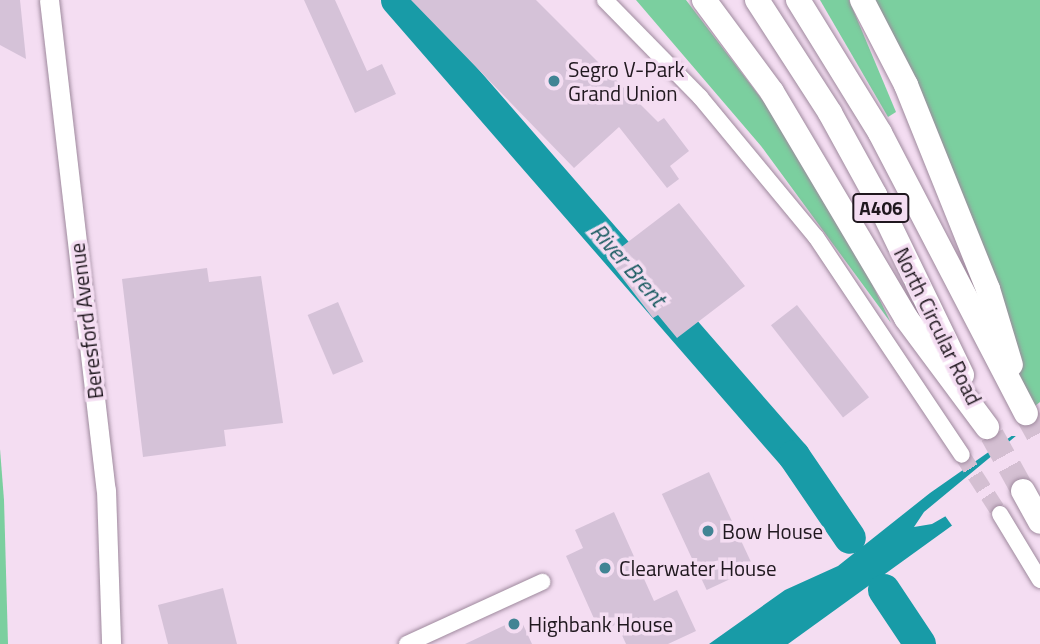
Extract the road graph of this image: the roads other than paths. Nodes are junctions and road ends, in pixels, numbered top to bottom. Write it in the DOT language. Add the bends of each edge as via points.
graph roads {
  1 [pos="49,0"];
  2 [pos="605,0"];
  3 [pos="704,0"];
  4 [pos="757,0"];
  5 [pos="798,0"];
  6 [pos="862,0"];
  7 [pos="962,455"];
  8 [pos="1023,491"];
  9 [pos="1000,514"];
  10 [pos="1040,522"];
  11 [pos="1040,580"];
  12 [pos="541,582"];
  13 [pos="111,644"];
  14 [pos="407,644"];
  1 -- 13 [label="street, Beresford Avenue" via="106,490"];
  2 -- 7 [label="street" via="700,97 816,237"];
  3 -- 4 [label="highway, North Circular Road / A406" via="772,92 906,318 990,431 868,183"];
  5 -- 6 [label="highway, North Circular Road / A406" via="880,133 1026,413 988,289 906,85"];
  8 -- 10 [label="highway"];
  9 -- 11 [label="street"];
  12 -- 14 [label="street"];
}
